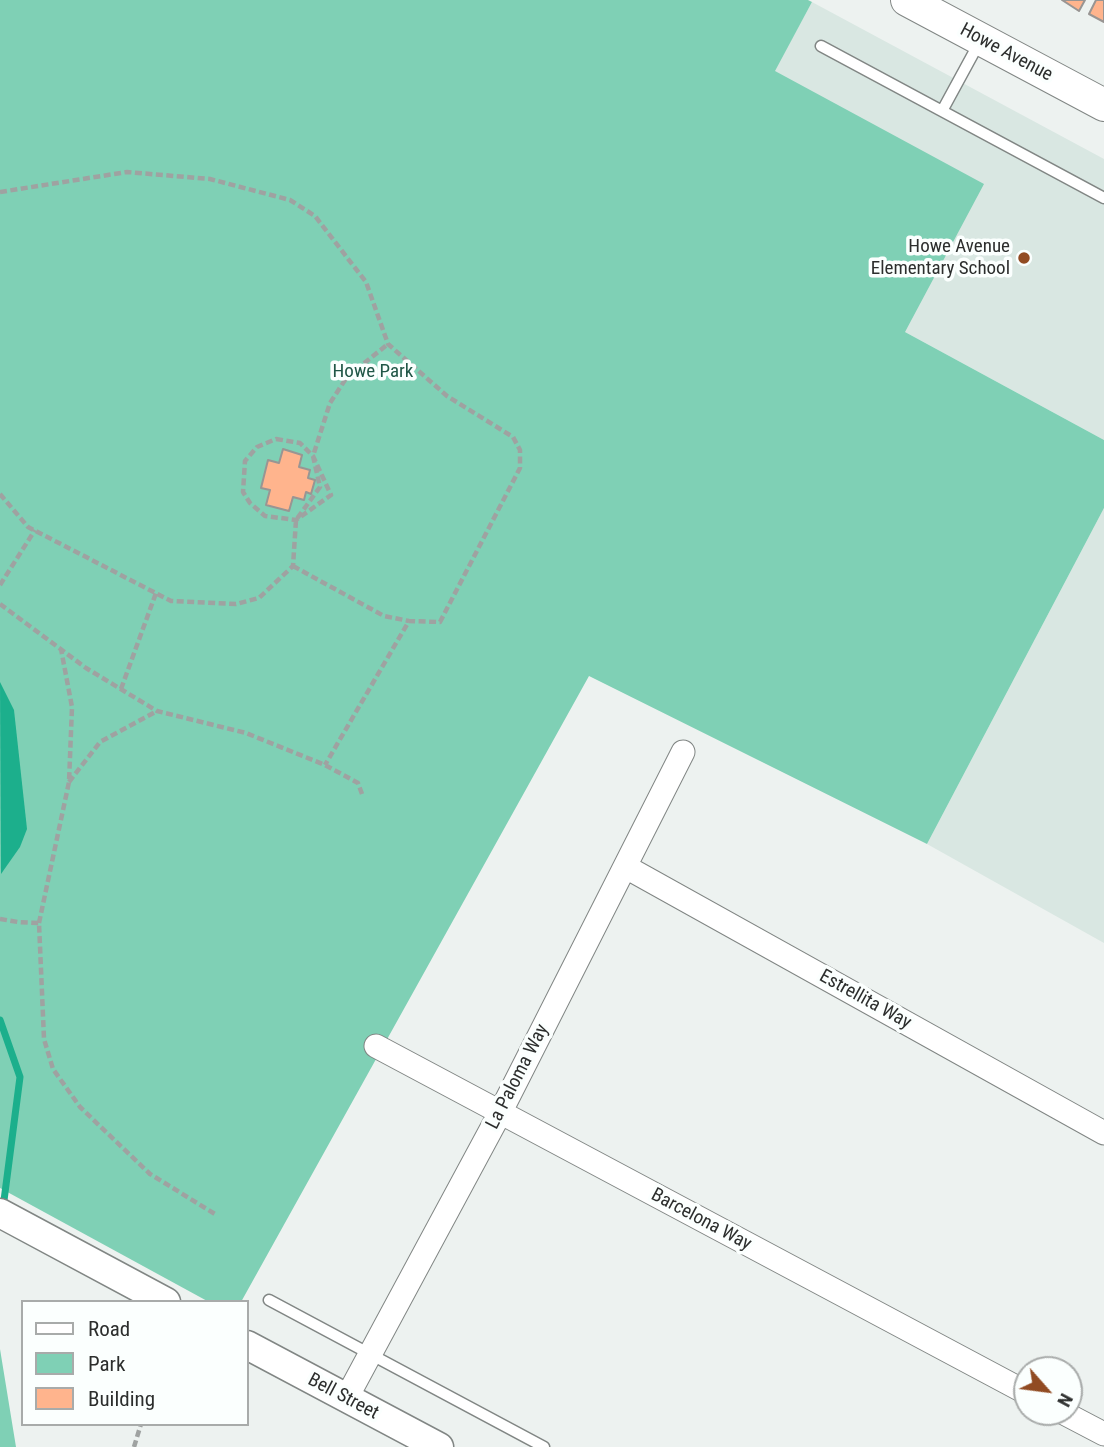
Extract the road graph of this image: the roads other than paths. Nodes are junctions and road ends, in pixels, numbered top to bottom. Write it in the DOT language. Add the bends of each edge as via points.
graph roads {
  1 [pos="922,3"];
  2 [pos="981,39"];
  3 [pos="821,46"];
  4 [pos="1104,105"];
  5 [pos="942,111"];
  6 [pos="1104,198"];
  7 [pos="682,752"];
  8 [pos="626,867"];
  9 [pos="376,1046"];
  10 [pos="500,1112"];
  11 [pos="1104,1133"];
  12 [pos="0,1213"];
  13 [pos="162,1300"];
  14 [pos="269,1300"];
  15 [pos="248,1346"];
  16 [pos="369,1353"];
  17 [pos="1013,1387"];
  18 [pos="346,1399"];
  19 [pos="1083,1423"];
  20 [pos="1104,1434"];
  21 [pos="439,1447"];
  22 [pos="544,1447"];
  1 -- 2 [label="main road, Howe Avenue"];
  2 -- 4 [label="main road, Howe Avenue"];
  2 -- 5 [label="lane"];
  3 -- 5 [label="lane"];
  5 -- 6 [label="lane"];
  7 -- 8 [label="street, La Paloma Way"];
  8 -- 10 [label="street, La Paloma Way"];
  8 -- 11 [label="street, Estrellita Way"];
  9 -- 10 [label="street, Barcelona Way"];
  10 -- 16 [label="street, La Paloma Way"];
  10 -- 17 [label="street, Barcelona Way"];
  12 -- 13 [label="street"];
  14 -- 16 [label="lane"];
  15 -- 18 [label="street, Bell Street"];
  16 -- 18 [label="street, La Paloma Way"];
  16 -- 22 [label="lane"];
  18 -- 21 [label="street, Bell Street"];
  19 -- 20 [label="street"];
}
